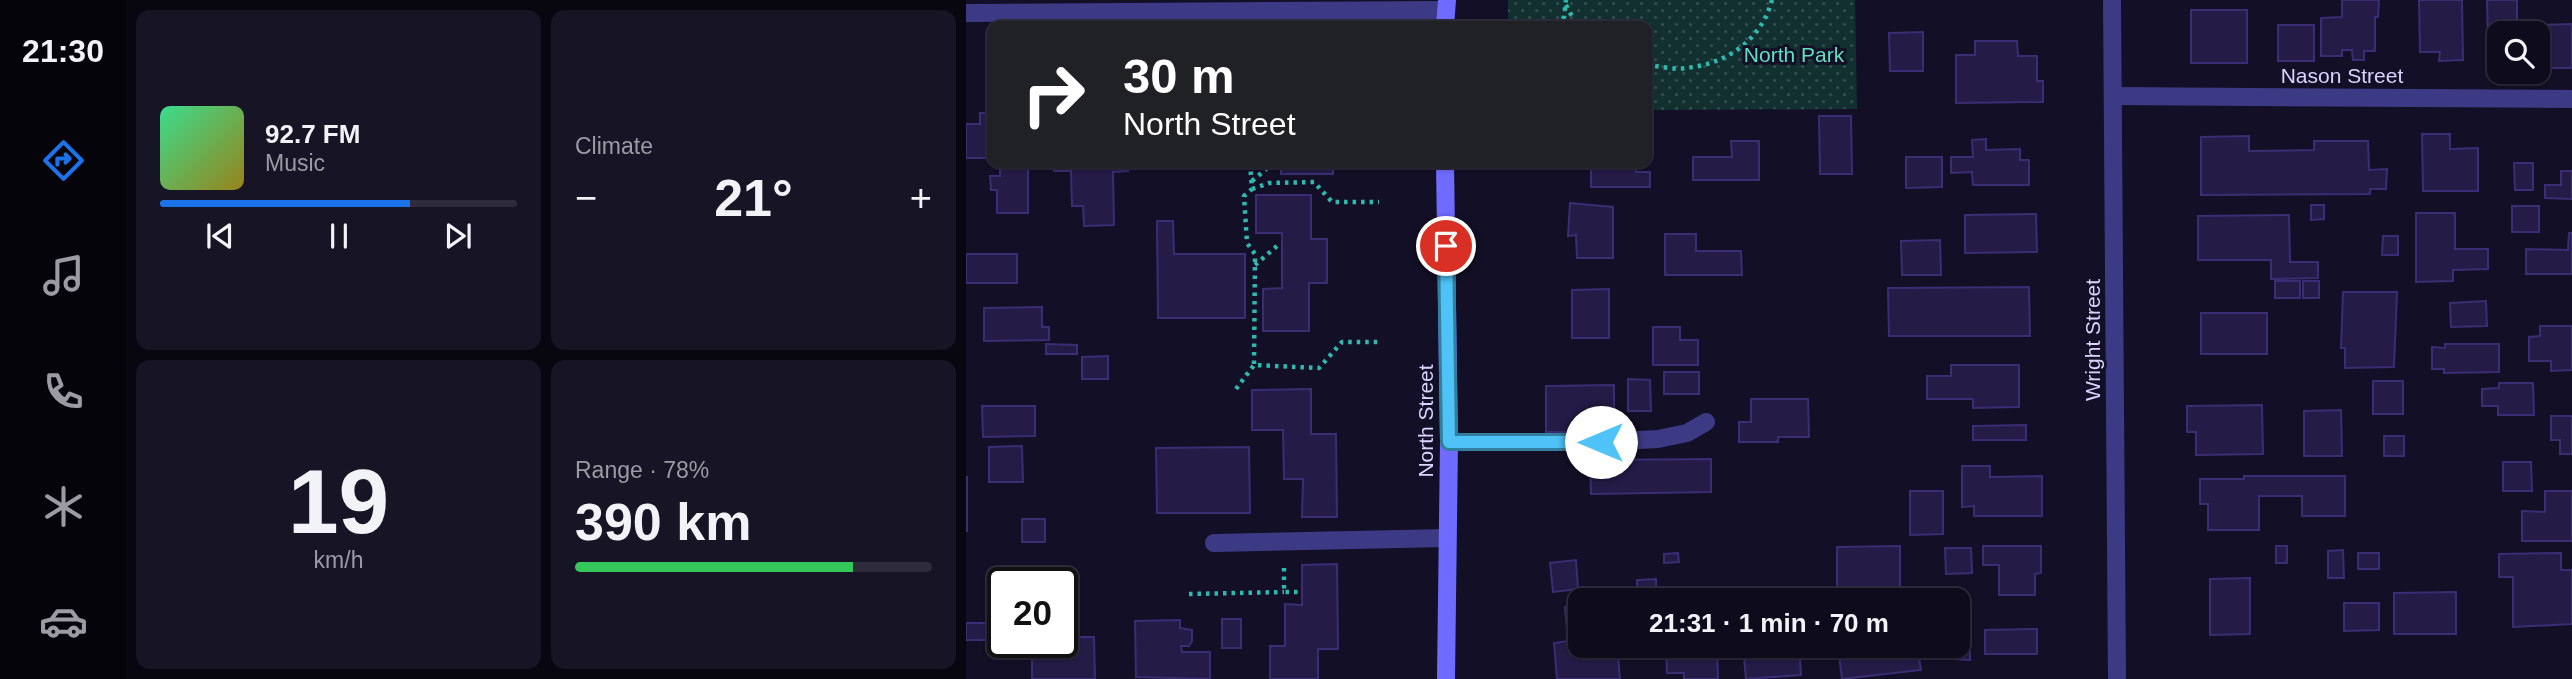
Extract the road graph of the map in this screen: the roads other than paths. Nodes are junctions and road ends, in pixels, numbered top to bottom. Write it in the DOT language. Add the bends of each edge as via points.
graph roads {
  1 [pos="2112,0"];
  2 [pos="1159,5"];
  3 [pos="1446,12"];
  4 [pos="966,13"];
  5 [pos="2113,96"];
  6 [pos="2572,99"];
  7 [pos="1445,168"];
  8 [pos="1706,422"];
  9 [pos="1449,442"];
  10 [pos="1447,538"];
  11 [pos="1214,543"];
  12 [pos="1446,679"];
  13 [pos="2117,679"];
  1 -- 5 [label="street, Wright Street"];
  2 -- 3 [label="street"];
  2 -- 4 [label="street"];
  5 -- 6 [label="street, Nason Street"];
  5 -- 13 [label="street, Wright Street"];
  7 -- 9 [label="main road, North Street"];
  8 -- 9 [label="street" via="1687,433 1658,439"];
  9 -- 10 [label="main road, North Street"];
  10 -- 11 [label="street"];
  10 -- 12 [label="main road, North Street"];
}
